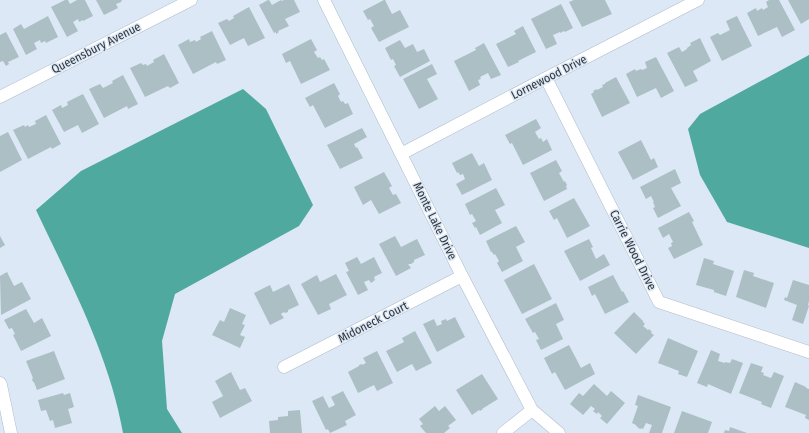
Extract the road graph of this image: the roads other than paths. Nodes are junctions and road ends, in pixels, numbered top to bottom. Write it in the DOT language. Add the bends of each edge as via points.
graph roads {
  1 [pos="192,0"];
  2 [pos="324,0"];
  3 [pos="698,0"];
  4 [pos="546,78"];
  5 [pos="0,97"];
  6 [pos="402,154"];
  7 [pos="462,276"];
  8 [pos="809,352"];
  9 [pos="284,367"];
  10 [pos="0,383"];
  11 [pos="532,410"];
  12 [pos="11,433"];
  13 [pos="503,433"];
  14 [pos="559,433"];
  1 -- 5 [label="street, Queensbury Avenue"];
  2 -- 6 [label="street, Monte Lake Drive"];
  3 -- 4 [label="street, Lornewood Drive"];
  4 -- 6 [label="street, Lornewood Drive"];
  4 -- 8 [label="street, Carrie Wood Drive" via="659,302"];
  6 -- 7 [label="street, Monte Lake Drive"];
  7 -- 9 [label="street, Midoneck Court"];
  7 -- 11 [label="street, Monte Lake Drive"];
  10 -- 12 [label="street"];
  11 -- 13 [label="street"];
  11 -- 14 [label="street, Monte Lake Drive"];
}
